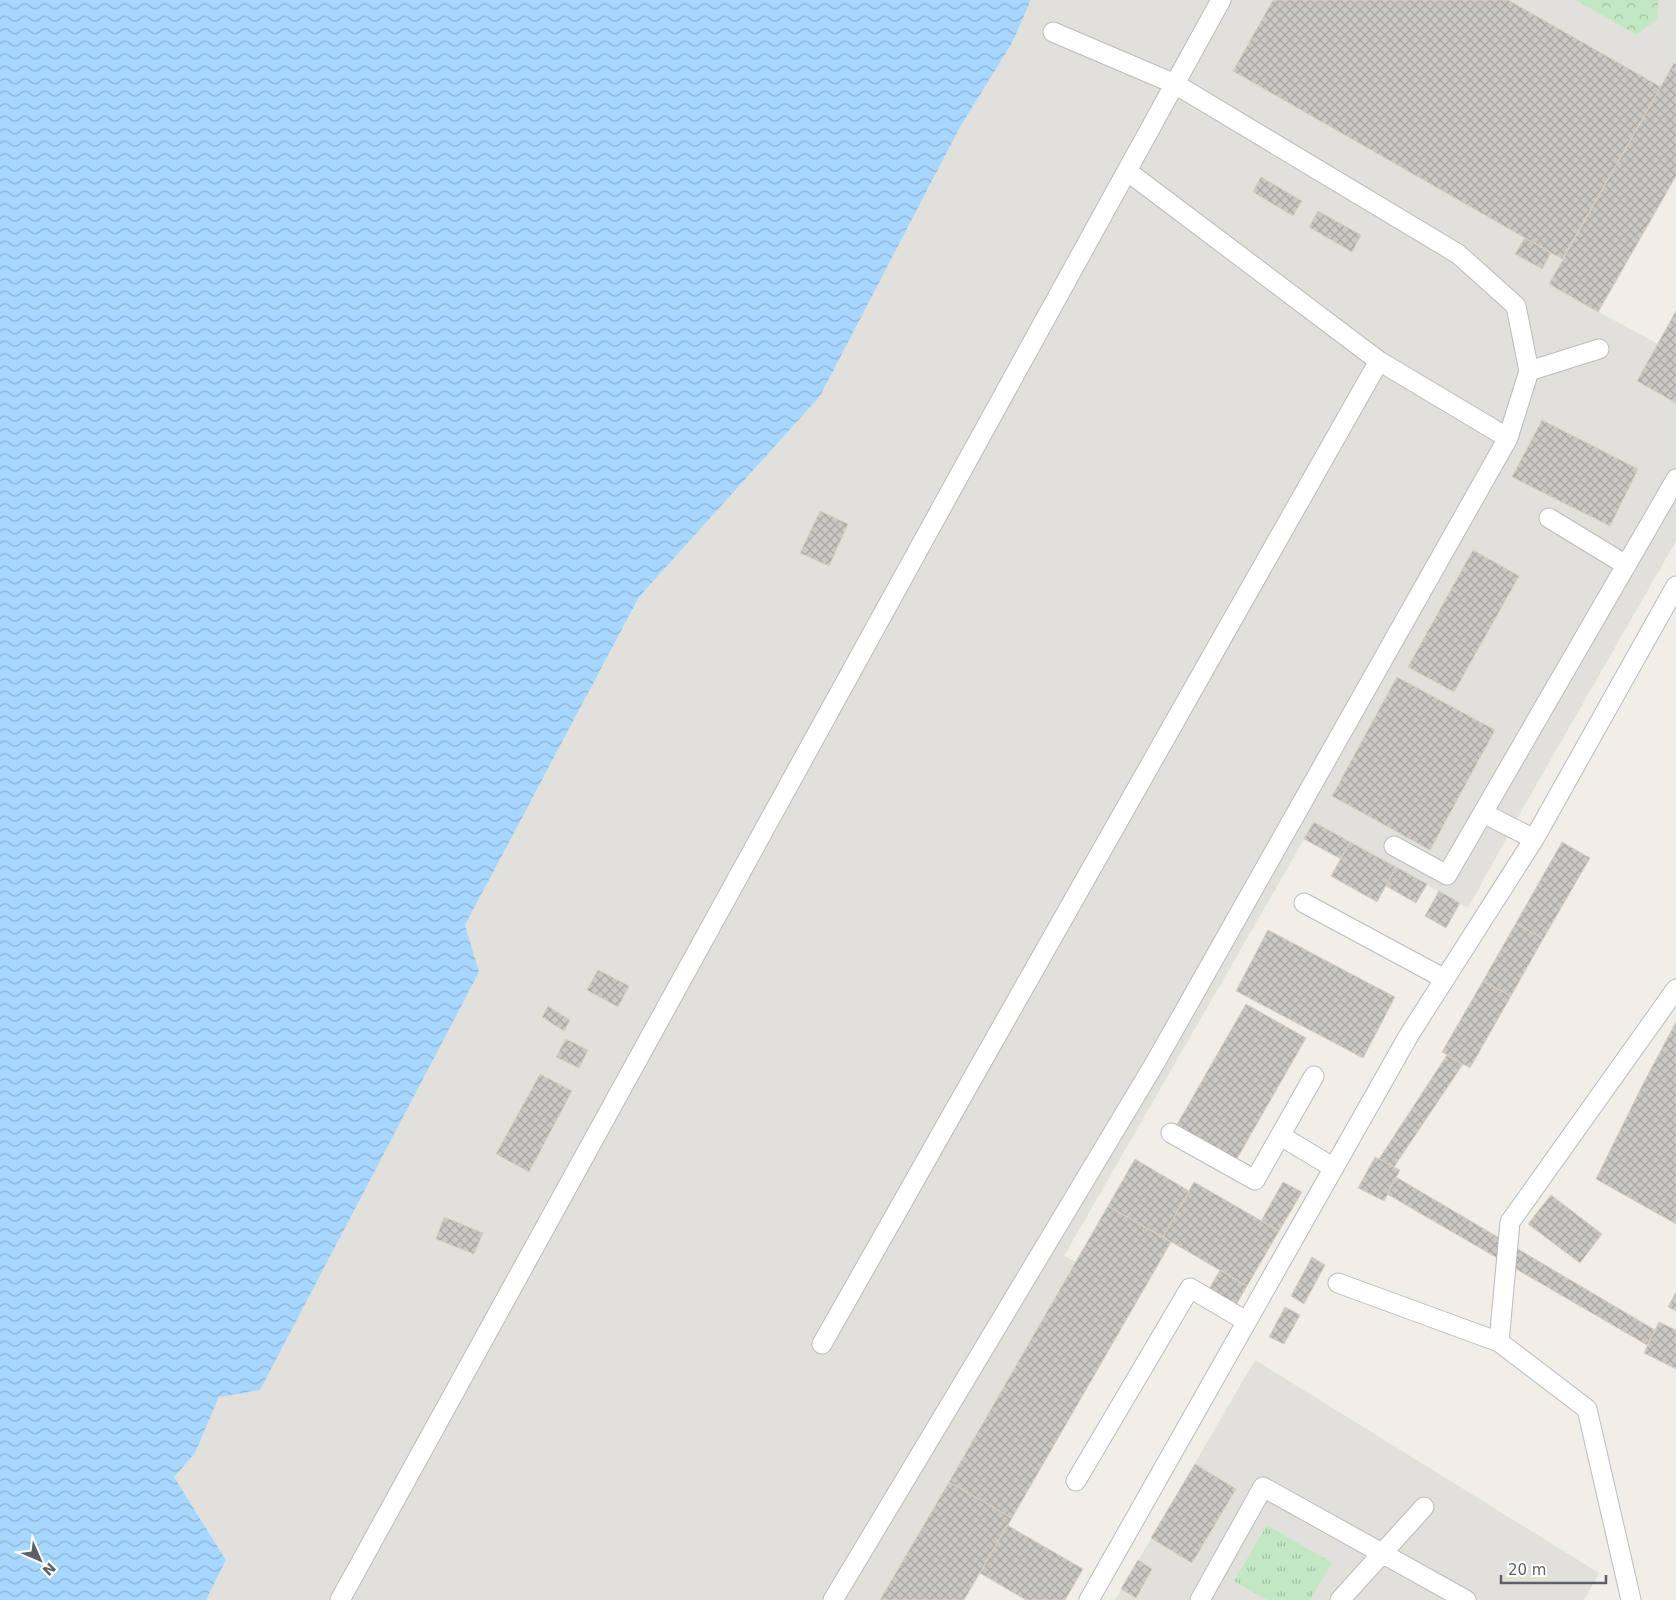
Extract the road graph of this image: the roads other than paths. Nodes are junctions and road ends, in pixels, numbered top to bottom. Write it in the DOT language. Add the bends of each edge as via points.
graph roads {
  1 [pos="1221,0"];
  2 [pos="1052,32"];
  3 [pos="1175,84"];
  4 [pos="1127,172"];
  5 [pos="1599,349"];
  6 [pos="1379,361"];
  7 [pos="1529,371"];
  8 [pos="1508,438"];
  9 [pos="1676,479"];
  10 [pos="1549,518"];
  11 [pos="1626,565"];
  12 [pos="1676,586"];
  13 [pos="1482,812"];
  14 [pos="1534,839"];
  15 [pos="1394,846"];
  16 [pos="1304,903"];
  17 [pos="1445,979"];
  18 [pos="1676,990"];
  19 [pos="1314,1076"];
  20 [pos="1171,1133"];
  21 [pos="1280,1136"];
  22 [pos="1334,1168"];
  23 [pos="1338,1283"];
  24 [pos="1246,1321"];
  25 [pos="1499,1342"];
  26 [pos="822,1344"];
  27 [pos="1076,1482"];
  28 [pos="1424,1506"];
  29 [pos="1381,1554"];
  30 [pos="1342,1599"];
  31 [pos="340,1600"];
  32 [pos="833,1600"];
  33 [pos="1089,1600"];
  34 [pos="1200,1600"];
  35 [pos="1466,1600"];
  36 [pos="1631,1600"];
  1 -- 3 [label="lane"];
  2 -- 3 [label="lane"];
  3 -- 4 [label="lane"];
  3 -- 7 [label="lane" via="1458,254 1516,306"];
  4 -- 6 [label="lane"];
  4 -- 31 [label="lane"];
  5 -- 7 [label="lane"];
  6 -- 8 [label="lane"];
  6 -- 26 [label="lane"];
  7 -- 8 [label="lane"];
  8 -- 32 [label="lane" via="1155,1063"];
  9 -- 11 [label="lane"];
  10 -- 11 [label="lane"];
  11 -- 13 [label="lane"];
  12 -- 14 [label="lane"];
  13 -- 14 [label="lane"];
  13 -- 15 [label="lane" via="1447,875"];
  14 -- 17 [label="lane"];
  16 -- 17 [label="lane"];
  17 -- 22 [label="lane" via="1409,1035"];
  18 -- 25 [label="lane" via="1510,1222"];
  19 -- 21 [label="lane"];
  20 -- 21 [label="lane" via="1255,1180"];
  21 -- 22 [label="lane"];
  22 -- 24 [label="lane"];
  23 -- 25 [label="lane"];
  24 -- 27 [label="lane" via="1190,1288"];
  24 -- 33 [label="lane"];
  25 -- 36 [label="lane" via="1587,1409"];
  28 -- 29 [label="lane"];
  29 -- 30 [label="lane"];
  29 -- 34 [label="lane" via="1263,1487"];
  29 -- 35 [label="lane"];
}
